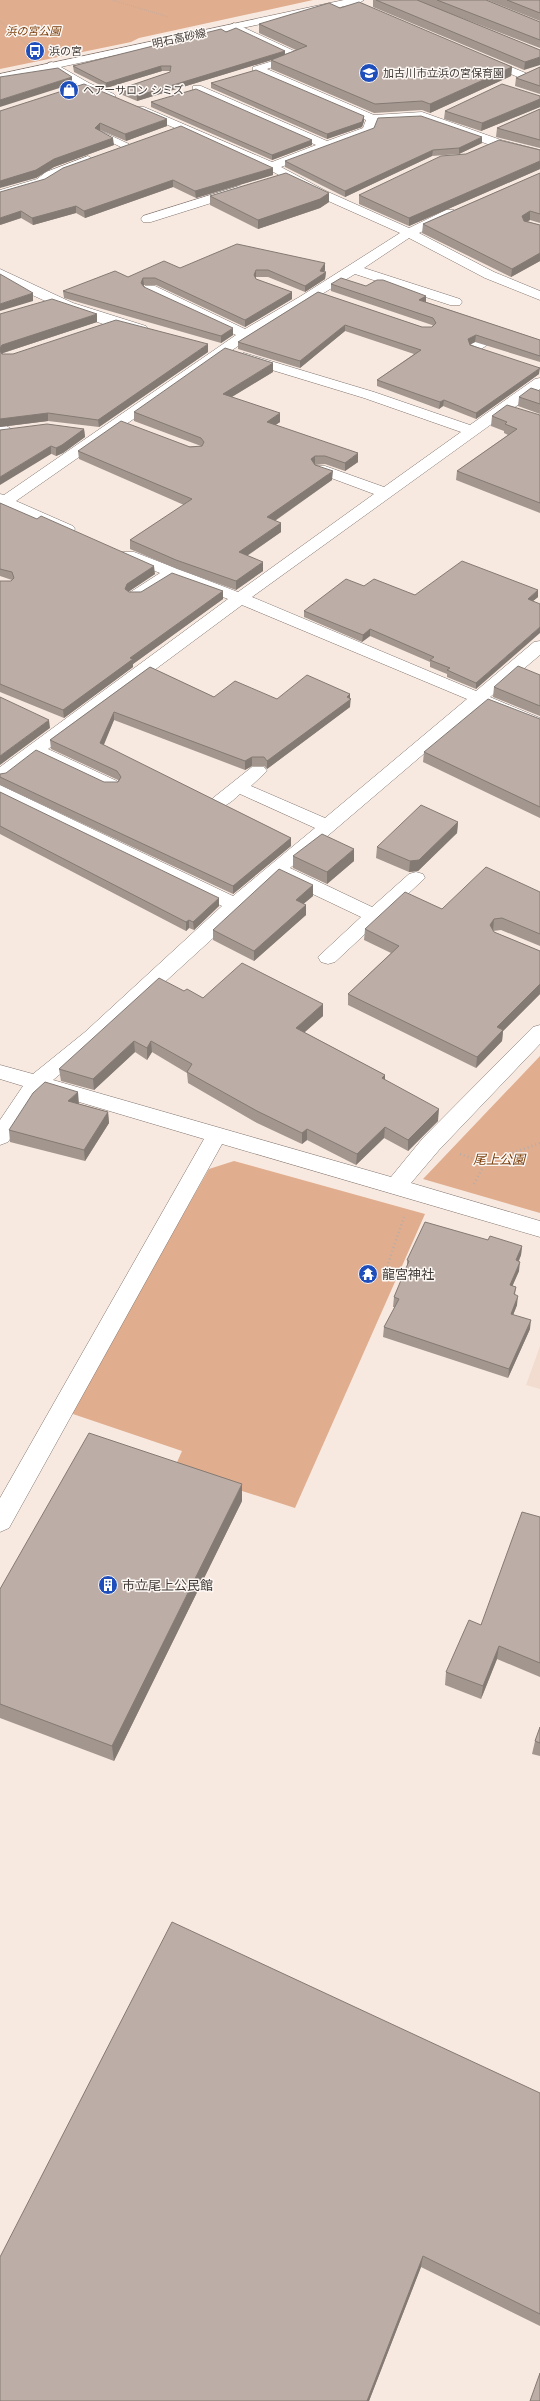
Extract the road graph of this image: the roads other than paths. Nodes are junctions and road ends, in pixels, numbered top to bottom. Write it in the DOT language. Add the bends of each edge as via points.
graph roads {
  1 [pos="357,3"];
  2 [pos="234,26"];
  3 [pos="473,54"];
  4 [pos="52,65"];
  5 [pos="0,77"];
  6 [pos="212,83"];
  7 [pos="507,84"];
  8 [pos="85,85"];
  9 [pos="197,88"];
  10 [pos="120,89"];
  11 [pos="70,90"];
  12 [pos="184,92"];
  13 [pos="105,94"];
  14 [pos="156,101"];
  15 [pos="130,105"];
  16 [pos="446,112"];
  17 [pos="432,118"];
  18 [pos="372,119"];
  19 [pos="180,126"];
  20 [pos="166,132"];
  21 [pos="101,134"];
  22 [pos="139,141"];
  23 [pos="325,145"];
  24 [pos="126,146"];
  25 [pos="111,152"];
  26 [pos="540,154"];
  27 [pos="97,157"];
  28 [pos="272,166"];
  29 [pos="286,176"];
  30 [pos="271,180"];
  31 [pos="249,187"];
  32 [pos="0,194"];
  33 [pos="359,197"];
  34 [pos="345,204"];
  35 [pos="462,208"];
  36 [pos="147,219"];
  37 [pos="413,235"];
  38 [pos="358,270"];
  39 [pos="0,273"];
  40 [pos="150,289"];
  41 [pos="292,293"];
  42 [pos="166,296"];
  43 [pos="321,296"];
  44 [pos="540,296"];
  45 [pos="53,300"];
  46 [pos="456,302"];
  47 [pos="150,303"];
  48 [pos="30,307"];
  49 [pos="116,322"];
  50 [pos="94,329"];
  51 [pos="154,332"];
  52 [pos="246,334"];
  53 [pos="207,346"];
  54 [pos="222,350"];
  55 [pos="540,382"];
  56 [pos="21,428"];
  57 [pos="2,429"];
  58 [pos="473,430"];
  59 [pos="82,431"];
  60 [pos="102,434"];
  61 [pos="320,469"];
  62 [pos="386,493"];
  63 [pos="2,502"];
  64 [pos="84,536"];
  65 [pos="112,548"];
  66 [pos="170,573"];
  67 [pos="135,596"];
  68 [pos="240,598"];
  69 [pos="540,646"];
  70 [pos="479,698"];
  71 [pos="540,724"];
  72 [pos="35,750"];
  73 [pos="258,772"];
  74 [pos="0,776"];
  75 [pos="111,785"];
  76 [pos="238,787"];
  77 [pos="0,791"];
  78 [pos="219,802"];
  79 [pos="329,827"];
  80 [pos="278,870"];
  81 [pos="416,878"];
  82 [pos="235,905"];
  83 [pos="374,916"];
  84 [pos="328,957"];
  85 [pos="540,1032"];
  86 [pos="0,1072"];
  87 [pos="37,1082"];
  88 [pos="217,1135"];
  89 [pos="0,1137"];
  90 [pos="404,1189"];
  91 [pos="540,1229"];
  92 [pos="0,1521"];
  1 -- 2 [label="street, 明石高砂線"];
  2 -- 4 [label="street, 明石高砂線"];
  2 -- 18 [label="street" via="299,56 253,70"];
  3 -- 7 [label="street" via="529,74"];
  4 -- 5 [label="street, 明石高砂線"];
  4 -- 8 [label="street"];
  6 -- 9 [label="street"];
  8 -- 11 [label="street"];
  8 -- 13 [label="street"];
  9 -- 12 [label="street"];
  9 -- 23 [label="street"];
  10 -- 13 [label="street"];
  13 -- 15 [label="street"];
  14 -- 15 [label="street"];
  15 -- 19 [label="street"];
  16 -- 17 [label="street"];
  17 -- 18 [label="street" via="422,116"];
  17 -- 26 [label="street" via="483,143 497,137"];
  18 -- 23 [label="street" via="368,130"];
  19 -- 20 [label="street"];
  19 -- 28 [label="street"];
  21 -- 24 [label="lane"];
  22 -- 24 [label="street"];
  23 -- 28 [label="street"];
  24 -- 25 [label="street"];
  27 -- 32 [label="street" via="50,175 41,182"];
  28 -- 29 [label="street"];
  29 -- 30 [label="street"];
  29 -- 34 [label="street"];
  31 -- 36 [label="street"];
  33 -- 34 [label="street"];
  34 -- 37 [label="street"];
  35 -- 37 [label="street"];
  37 -- 38 [label="street"];
  37 -- 44 [label="street" via="509,286"];
  38 -- 43 [label="street"];
  38 -- 46 [label="street"];
  39 -- 45 [label="street" via="26,289"];
  40 -- 42 [label="street"];
  41 -- 43 [label="street"];
  42 -- 47 [label="street"];
  42 -- 52 [label="street"];
  43 -- 52 [label="street"];
  45 -- 48 [label="street"];
  45 -- 49 [label="street"];
  49 -- 50 [label="street"];
  49 -- 51 [label="street"];
  52 -- 54 [label="street"];
  53 -- 54 [label="street"];
  54 -- 58 [label="street"];
  54 -- 60 [label="street" via="128,425"];
  55 -- 58 [label="street" via="512,410"];
  56 -- 57 [label="street"];
  58 -- 62 [label="street"];
  59 -- 60 [label="street"];
  60 -- 63 [label="street"];
  61 -- 62 [label="street"];
  62 -- 68 [label="street"];
  63 -- 64 [label="street"];
  65 -- 66 [label="street"];
  66 -- 67 [label="street"];
  66 -- 68 [label="street"];
  68 -- 70 [label="street"];
  68 -- 72 [label="street" via="58,724"];
  69 -- 70 [label="street"];
  70 -- 71 [label="street"];
  70 -- 79 [label="street"];
  72 -- 74 [label="street"];
  72 -- 75 [label="street"];
  73 -- 76 [label="street"];
  76 -- 78 [label="street"];
  76 -- 79 [label="street"];
  77 -- 82 [label="street"];
  79 -- 80 [label="street"];
  80 -- 82 [label="street"];
  80 -- 83 [label="street"];
  81 -- 83 [label="street"];
  82 -- 87 [label="street" via="92,1037"];
  83 -- 84 [label="street"];
  85 -- 90 [label="street" via="431,1144"];
  86 -- 87 [label="street"];
  87 -- 88 [label="street"];
  87 -- 89 [label="street"];
  88 -- 90 [label="street"];
  88 -- 92 [label="street"];
  90 -- 91 [label="street"];
}
